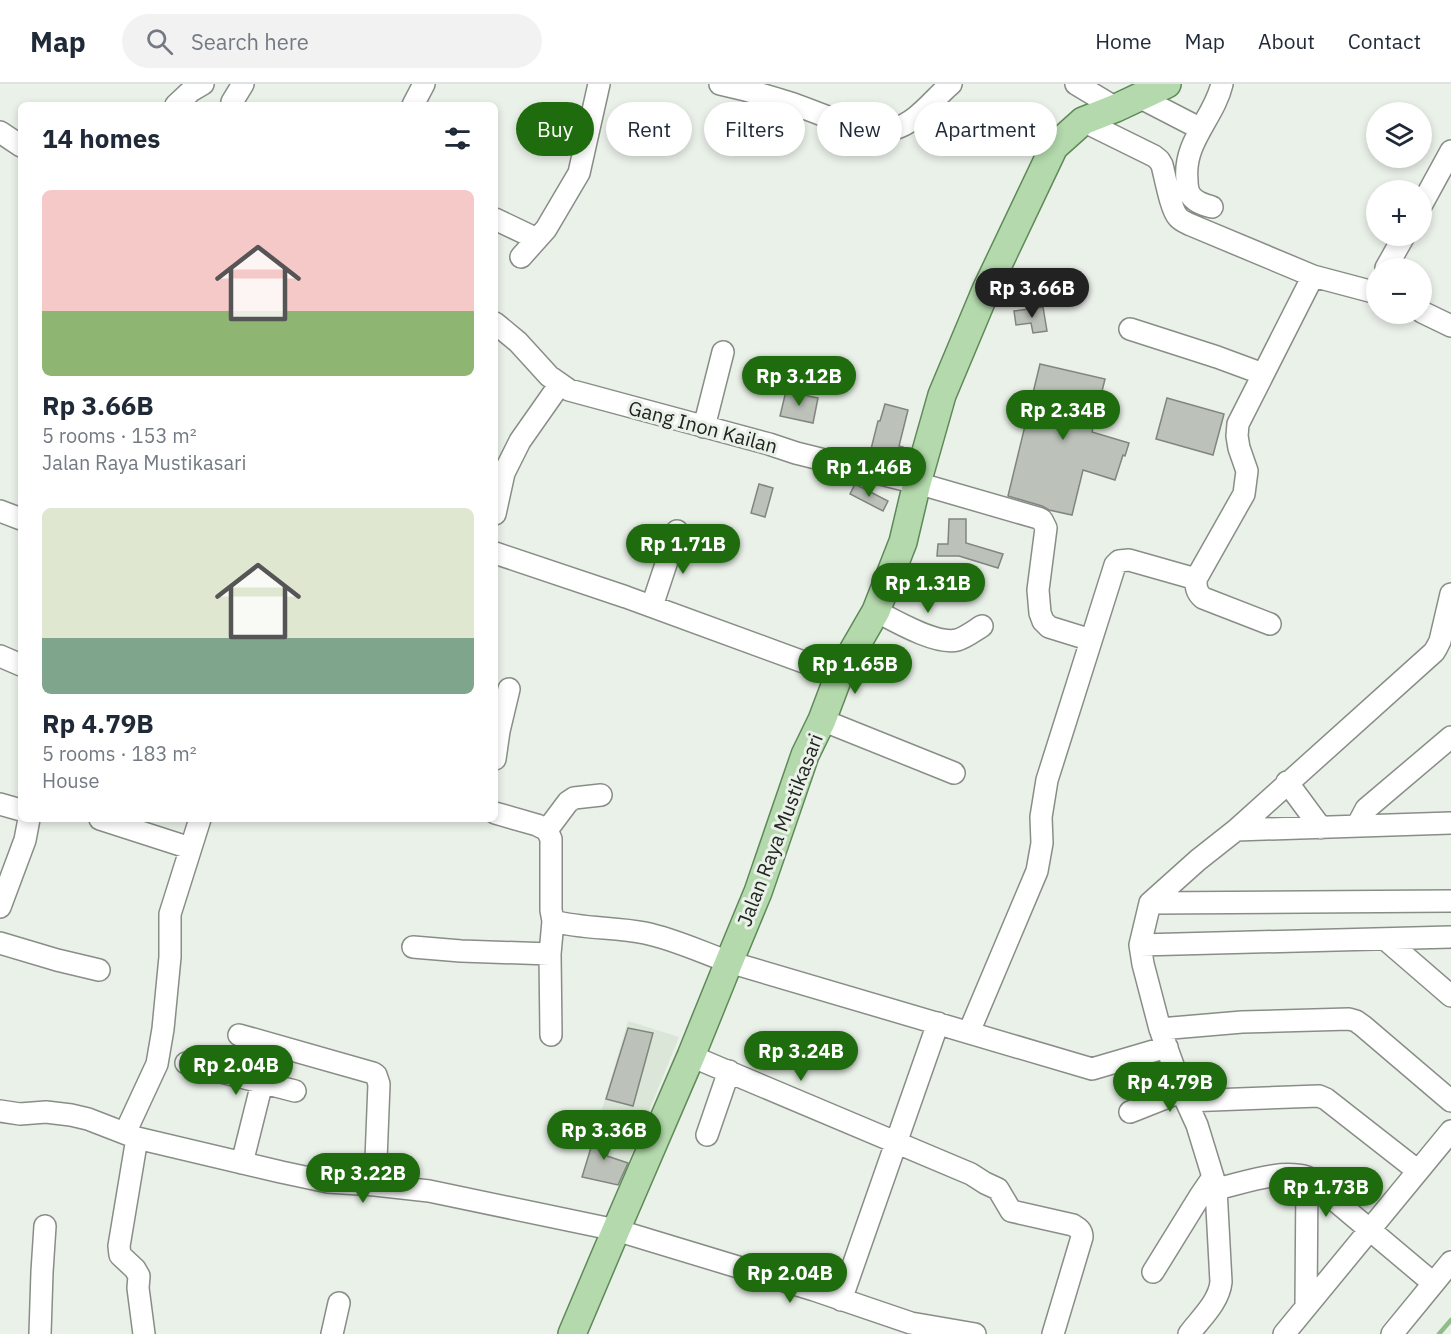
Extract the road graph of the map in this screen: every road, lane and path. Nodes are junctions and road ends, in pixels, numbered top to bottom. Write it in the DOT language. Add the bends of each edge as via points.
graph roads {
  1 [pos="203,84"];
  2 [pos="424,84"];
  3 [pos="599,84"];
  4 [pos="720,84"];
  5 [pos="951,84"];
  6 [pos="1076,84"];
  7 [pos="1167,84"];
  8 [pos="1222,84"];
  9 [pos="179,102"];
  10 [pos="415,102"];
  11 [pos="1127,103"];
  12 [pos="1083,121"];
  13 [pos="1201,129"];
  14 [pos="0,132"];
  15 [pos="18,144"];
  16 [pos="1451,151"];
  17 [pos="1432,186"];
  18 [pos="1212,207"];
  19 [pos="498,220"];
  20 [pos="537,239"];
  21 [pos="521,257"];
  22 [pos="1313,276"];
  23 [pos="1366,288"];
  24 [pos="1432,317"];
  25 [pos="498,325"];
  26 [pos="1451,326"];
  27 [pos="1130,328"];
  28 [pos="723,352"];
  29 [pos="1263,374"];
  30 [pos="560,384"];
  31 [pos="704,427"];
  32 [pos="499,472"];
  33 [pos="917,483"];
  34 [pos="0,512"];
  35 [pos="18,518"];
  36 [pos="676,531"];
  37 [pos="498,554"];
  38 [pos="1196,579"];
  39 [pos="1451,594"];
  40 [pos="652,606"];
  41 [pos="876,611"];
  42 [pos="1270,624"];
  43 [pos="982,626"];
  44 [pos="1091,640"];
  45 [pos="0,656"];
  46 [pos="18,664"];
  47 [pos="838,675"];
  48 [pos="509,689"];
  49 [pos="822,720"];
  50 [pos="1451,737"];
  51 [pos="498,738"];
  52 [pos="954,772"];
  53 [pos="1287,782"];
  54 [pos="601,795"];
  55 [pos="0,804"];
  56 [pos="18,809"];
  57 [pos="498,814"];
  58 [pos="28,822"];
  59 [pos="109,822"];
  60 [pos="199,822"];
  61 [pos="1451,823"];
  62 [pos="1357,826"];
  63 [pos="1321,828"];
  64 [pos="548,830"];
  65 [pos="1236,830"];
  66 [pos="190,848"];
  67 [pos="1451,901"];
  68 [pos="1150,903"];
  69 [pos="0,907"];
  70 [pos="553,921"];
  71 [pos="1451,936"];
  72 [pos="1385,939"];
  73 [pos="0,943"];
  74 [pos="1140,945"];
  75 [pos="413,947"];
  76 [pos="550,954"];
  77 [pos="729,962"];
  78 [pos="99,970"];
  79 [pos="1451,996"];
  80 [pos="938,1023"];
  81 [pos="969,1032"];
  82 [pos="239,1035"];
  83 [pos="551,1035"];
  84 [pos="1164,1038"];
  85 [pos="691,1056"];
  86 [pos="186,1063"];
  87 [pos="729,1071"];
  88 [pos="261,1083"];
  89 [pos="295,1092"];
  90 [pos="1184,1096"];
  91 [pos="1451,1101"];
  92 [pos="0,1111"];
  93 [pos="1130,1112"];
  94 [pos="1451,1131"];
  95 [pos="707,1135"];
  96 [pos="131,1136"];
  97 [pos="897,1143"];
  98 [pos="242,1163"];
  99 [pos="1418,1171"];
  100 [pos="1307,1177"];
  101 [pos="1215,1183"];
  102 [pos="375,1185"];
  103 [pos="45,1226"];
  104 [pos="615,1230"];
  105 [pos="1371,1230"];
  106 [pos="1451,1262"];
  107 [pos="1153,1272"];
  108 [pos="1433,1283"];
  109 [pos="841,1300"];
  110 [pos="339,1303"];
  111 [pos="1306,1307"];
  112 [pos="910,1328"];
  113 [pos="40,1334"];
  114 [pos="144,1334"];
  115 [pos="332,1334"];
  116 [pos="572,1334"];
  117 [pos="975,1334"];
  118 [pos="1053,1334"];
  119 [pos="1189,1334"];
  120 [pos="1284,1334"];
  121 [pos="1392,1334"];
  1 -- 9 [label="street"];
  2 -- 10 [label="street"];
  3 -- 20 [label="street" via="579,173"];
  4 -- 5 [label="street" via="878,131 895,129 913,119"];
  6 -- 11 [label="street"];
  7 -- 11 [label="main road, Jalan Raya Mustikasari"];
  8 -- 13 [label="street"];
  11 -- 12 [label="main road, Jalan Raya Mustikasari"];
  11 -- 13 [label="street"];
  12 -- 22 [label="street" via="1159,160 1179,219"];
  12 -- 33 [label="main road, Jalan Raya Mustikasari" via="1054,147 986,290 942,395"];
  13 -- 18 [label="street" via="1189,151 1188,191 1193,199"];
  14 -- 15 [label="street"];
  16 -- 17 [label="street"];
  19 -- 20 [label="street"];
  20 -- 21 [label="street"];
  22 -- 23 [label="street"];
  22 -- 29 [label="street"];
  24 -- 26 [label="street"];
  25 -- 30 [label="street"];
  27 -- 29 [label="street"];
  28 -- 31 [label="street"];
  29 -- 38 [label="street" via="1238,424 1239,448 1246,471 1244,494"];
  30 -- 31 [label="street, Gang Inon Kailan" via="569,390"];
  30 -- 32 [label="street"];
  31 -- 33 [label="street, Gang Inon Kailan"];
  33 -- 41 [label="main road, Jalan Raya Mustikasari" via="903,542"];
  33 -- 44 [label="street, Gang Inon Kailan" via="1042,520 1046,528 1038,590 1043,621 1050,627"];
  34 -- 35 [label="street"];
  36 -- 40 [label="street"];
  37 -- 40 [label="street"];
  38 -- 42 [label="street" via="1196,589 1203,598"];
  38 -- 44 [label="street" via="1129,560 1119,561"];
  39 -- 53 [label="street" via="1437,647"];
  40 -- 47 [label="street"];
  41 -- 43 [label="street" via="946,642 959,640"];
  41 -- 47 [label="main road, Jalan Raya Mustikasari"];
  44 -- 81 [label="street" via="1047,780 1037,871"];
  45 -- 46 [label="street"];
  47 -- 49 [label="main road, Jalan Raya Mustikasari"];
  48 -- 51 [label="street"];
  49 -- 52 [label="street"];
  49 -- 77 [label="main road, Jalan Raya Mustikasari" via="805,755 759,892"];
  50 -- 62 [label="street" via="1366,810"];
  53 -- 63 [label="street"];
  53 -- 65 [label="street"];
  54 -- 64 [label="street" via="574,798"];
  55 -- 56 [label="street"];
  57 -- 64 [label="street"];
  58 -- 69 [label="street"];
  59 -- 66 [label="street"];
  60 -- 66 [label="street"];
  61 -- 62 [label="street"];
  62 -- 63 [label="street"];
  63 -- 65 [label="street"];
  64 -- 70 [label="street"];
  65 -- 68 [label="street"];
  66 -- 96 [label="street" via="170,914 170,957 157,1064"];
  67 -- 68 [label="street"];
  68 -- 74 [label="street"];
  70 -- 76 [label="street"];
  70 -- 77 [label="street" via="647,934"];
  71 -- 72 [label="street"];
  72 -- 74 [label="street"];
  72 -- 79 [label="street"];
  73 -- 78 [label="street"];
  74 -- 84 [label="street"];
  75 -- 76 [label="street"];
  76 -- 83 [label="street"];
  77 -- 80 [label="street"];
  77 -- 85 [label="main road, Jalan Raya Mustikasari"];
  80 -- 81 [label="street"];
  80 -- 97 [label="street"];
  81 -- 84 [label="street" via="1092,1069"];
  82 -- 102 [label="street" via="376,1075 379,1084"];
  84 -- 90 [label="street"];
  84 -- 91 [label="street" via="1242,1022 1349,1019 1364,1026"];
  85 -- 87 [label="street"];
  85 -- 104 [label="main road, Jalan Raya Mustikasari"];
  86 -- 88 [label="street"];
  87 -- 95 [label="street"];
  87 -- 97 [label="street"];
  88 -- 89 [label="street"];
  88 -- 98 [label="street"];
  90 -- 93 [label="street"];
  90 -- 99 [label="street" via="1319,1096"];
  90 -- 101 [label="street"];
  92 -- 96 [label="street" via="60,1113"];
  94 -- 99 [label="street"];
  96 -- 98 [label="street"];
  96 -- 114 [label="street" via="118,1246 120,1255 139,1276"];
  97 -- 109 [label="street"];
  97 -- 118 [label="street" via="998,1189 1011,1211 1073,1225 1080,1231 1082,1237"];
  98 -- 102 [label="street" via="328,1182"];
  99 -- 105 [label="street"];
  100 -- 101 [label="street" via="1282,1174"];
  100 -- 105 [label="street"];
  100 -- 111 [label="street"];
  101 -- 107 [label="street" via="1200,1196"];
  101 -- 119 [label="street" via="1220,1290"];
  102 -- 104 [label="street" via="429,1191"];
  103 -- 113 [label="street"];
  104 -- 109 [label="street"];
  104 -- 116 [label="main road, Jalan Raya Mustikasari"];
  105 -- 108 [label="street"];
  105 -- 111 [label="street"];
  106 -- 108 [label="street"];
  108 -- 121 [label="street"];
  109 -- 112 [label="street"];
  110 -- 115 [label="street"];
  111 -- 120 [label="street"];
  112 -- 117 [label="street"];
}
